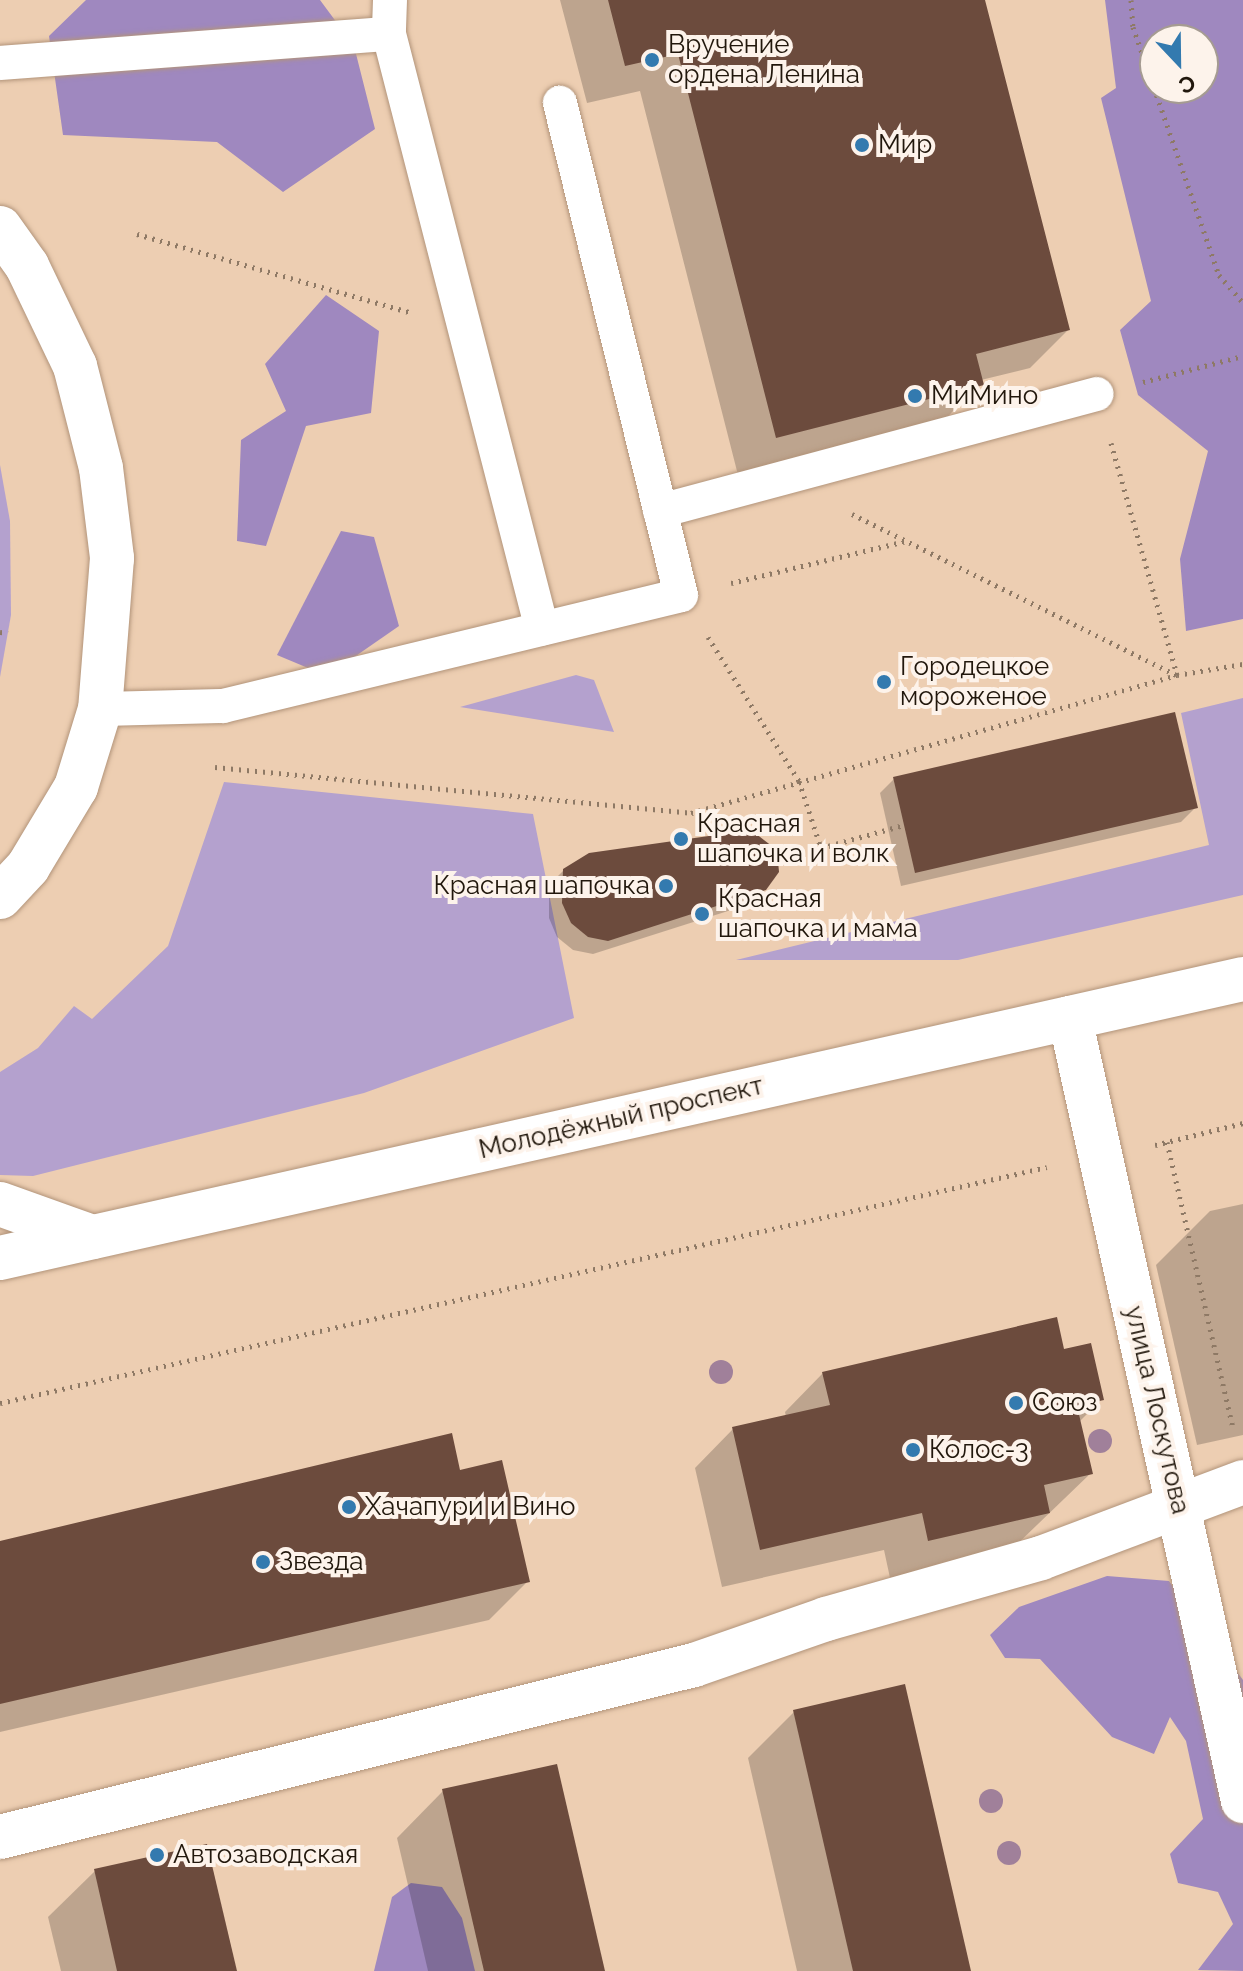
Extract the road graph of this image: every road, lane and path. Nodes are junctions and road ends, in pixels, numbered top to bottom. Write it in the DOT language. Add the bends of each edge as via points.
graph roads {
  1 [pos="390,0"];
  2 [pos="1131,0"];
  3 [pos="389,34"];
  4 [pos="0,63"];
  5 [pos="560,103"];
  6 [pos="0,228"];
  7 [pos="137,234"];
  8 [pos="1243,303"];
  9 [pos="465,328"];
  10 [pos="1243,356"];
  11 [pos="1097,394"];
  12 [pos="781,478"];
  13 [pos="660,511"];
  14 [pos="906,541"];
  15 [pos="681,595"];
  16 [pos="542,629"];
  17 [pos="0,632"];
  18 [pos="8,633"];
  19 [pos="1243,664"];
  20 [pos="1177,675"];
  21 [pos="100,709"];
  22 [pos="215,767"];
  23 [pos="799,781"];
  24 [pos="904,825"];
  25 [pos="0,897"];
  26 [pos="1243,979"];
  27 [pos="1070,1018"];
  28 [pos="1243,1123"];
  29 [pos="1167,1142"];
  30 [pos="1146,1148"];
  31 [pos="1062,1165"];
  32 [pos="0,1204"];
  33 [pos="92,1237"];
  34 [pos="0,1258"];
  35 [pos="0,1403"];
  36 [pos="1240,1461"];
  37 [pos="1179,1506"];
  38 [pos="1243,1801"];
  39 [pos="0,1837"];
  1 -- 3 [label="lane"];
  2 -- 8 [label="path" via="1133,27 1219,275"];
  3 -- 4 [label="lane"];
  3 -- 9 [label="lane"];
  5 -- 13 [label="lane"];
  6 -- 21 [label="street" via="27,266 75,366 101,468 112,558"];
  7 -- 9 [label="path"];
  9 -- 16 [label="lane"];
  10 -- 11 [label="path"];
  11 -- 12 [label="lane"];
  11 -- 20 [label="path"];
  12 -- 13 [label="lane"];
  12 -- 14 [label="path"];
  13 -- 15 [label="lane"];
  14 -- 15 [label="path"];
  14 -- 20 [label="path"];
  15 -- 16 [label="lane"];
  15 -- 23 [label="path"];
  16 -- 21 [label="lane" via="223,706"];
  17 -- 18 [label="path"];
  19 -- 20 [label="path"];
  20 -- 23 [label="path"];
  21 -- 25 [label="street" via="76,787 28,867"];
  22 -- 23 [label="path" via="691,813"];
  23 -- 24 [label="path" via="821,848"];
  26 -- 27 [label="street, Молодёжный проспект"];
  27 -- 33 [label="street, Молодёжный проспект"];
  27 -- 37 [label="street, улица Лоскутова"];
  28 -- 29 [label="path"];
  29 -- 30 [label="path"];
  29 -- 36 [label="path"];
  31 -- 35 [label="path"];
  32 -- 33 [label="street"];
  33 -- 34 [label="street, Молодёжный проспект"];
  36 -- 37 [label="street"];
  37 -- 38 [label="street, улица Лоскутова"];
  37 -- 39 [label="street" via="1041,1558 826,1619 694,1665"];
}
